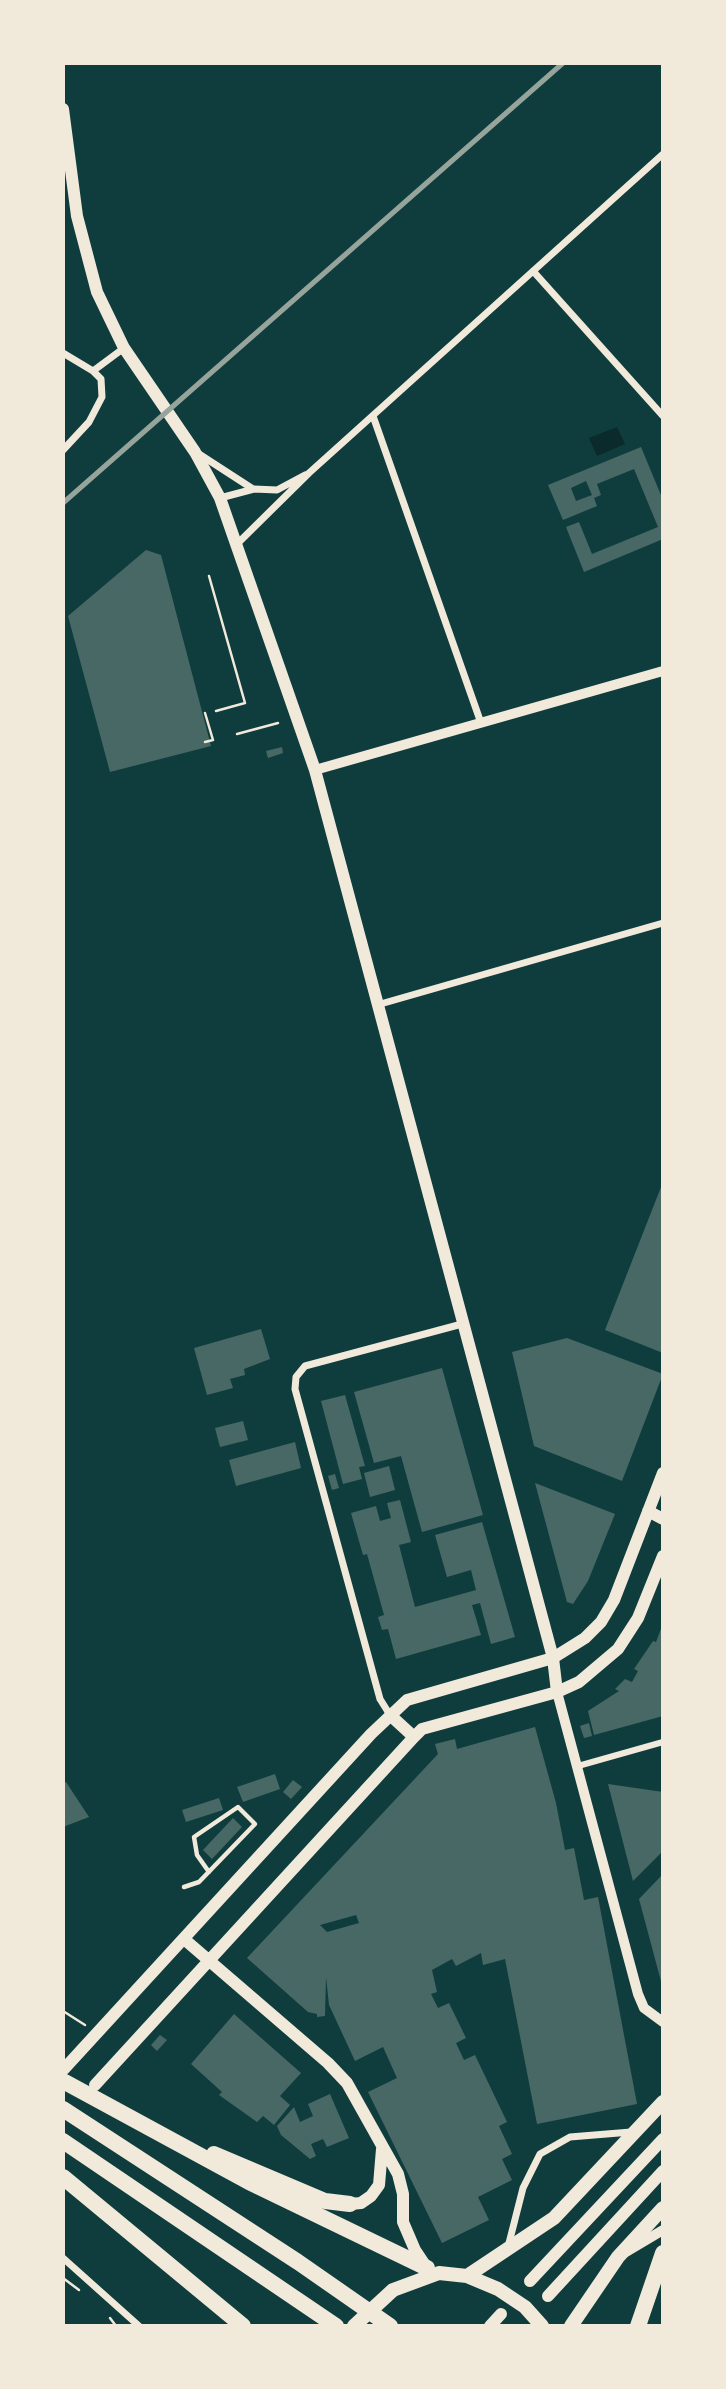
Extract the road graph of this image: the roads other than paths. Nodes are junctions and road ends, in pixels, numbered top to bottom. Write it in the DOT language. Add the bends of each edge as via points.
graph roads {
  1 [pos="63,108"];
  2 [pos="663,154"];
  3 [pos="533,271"];
  4 [pos="124,348"];
  5 [pos="63,353"];
  6 [pos="93,371"];
  7 [pos="373,416"];
  8 [pos="663,416"];
  9 [pos="63,450"];
  10 [pos="195,452"];
  11 [pos="309,473"];
  12 [pos="254,489"];
  13 [pos="220,498"];
  14 [pos="236,545"];
  15 [pos="663,671"];
  16 [pos="481,723"];
  17 [pos="315,770"];
  18 [pos="663,923"];
  19 [pos="377,1005"];
  20 [pos="462,1324"];
  21 [pos="663,1473"];
  22 [pos="648,1511"];
  23 [pos="663,1519"];
  24 [pos="663,1556"];
  25 [pos="554,1658"];
  26 [pos="557,1692"];
  27 [pos="390,1715"];
  28 [pos="414,1737"];
  29 [pos="663,1742"];
  30 [pos="578,1766"];
  31 [pos="209,1872"];
  32 [pos="184,1887"];
  33 [pos="184,1939"];
  34 [pos="208,1959"];
  35 [pos="663,2022"];
  36 [pos="64,2069"];
  37 [pos="63,2081"];
  38 [pos="95,2085"];
  39 [pos="663,2102"];
  40 [pos="63,2109"];
  41 [pos="636,2132"];
  42 [pos="663,2139"];
  43 [pos="63,2141"];
  44 [pos="188,2149"];
  45 [pos="382,2149"];
  46 [pos="663,2171"];
  47 [pos="63,2177"];
  48 [pos="350,2204"];
  49 [pos="663,2208"];
  50 [pos="663,2231"];
  51 [pos="507,2249"];
  52 [pos="663,2253"];
  53 [pos="618,2257"];
  54 [pos="63,2258"];
  55 [pos="433,2270"];
  56 [pos="467,2276"];
  57 [pos="530,2281"];
  58 [pos="548,2296"];
  59 [pos="501,2314"];
  60 [pos="139,2326"];
  61 [pos="243,2326"];
  62 [pos="335,2326"];
  63 [pos="354,2326"];
  64 [pos="390,2326"];
  65 [pos="490,2326"];
  66 [pos="542,2326"];
  67 [pos="571,2326"];
  68 [pos="638,2326"];
  1 -- 4 [label="main road" via="88,267"];
  2 -- 3 [label="street"];
  3 -- 7 [label="street"];
  3 -- 8 [label="street"];
  4 -- 6 [label="street"];
  4 -- 10 [label="main road"];
  5 -- 6 [label="street"];
  6 -- 9 [label="street" via="101,379 102,397 89,422"];
  7 -- 11 [label="street"];
  7 -- 16 [label="street"];
  10 -- 12 [label="street"];
  10 -- 13 [label="main road"];
  11 -- 12 [label="street" via="277,490"];
  11 -- 14 [label="street"];
  12 -- 13 [label="street"];
  13 -- 14 [label="main road"];
  14 -- 17 [label="main road"];
  15 -- 16 [label="street"];
  16 -- 17 [label="street"];
  17 -- 19 [label="main road"];
  18 -- 19 [label="street"];
  19 -- 20 [label="main road"];
  20 -- 25 [label="main road"];
  20 -- 27 [label="street" via="305,1366 296,1377 295,1389 380,1699"];
  21 -- 22 [label="main road"];
  22 -- 23 [label="main road"];
  22 -- 25 [label="main road" via="601,1622 585,1639"];
  24 -- 26 [label="main road" via="638,1618 618,1649 579,1682"];
  25 -- 26 [label="main road"];
  25 -- 27 [label="main road" via="407,1700"];
  26 -- 28 [label="main road" via="422,1729"];
  26 -- 30 [label="street"];
  27 -- 28 [label="main road"];
  27 -- 33 [label="main road"];
  28 -- 34 [label="main road"];
  29 -- 30 [label="street"];
  30 -- 35 [label="street" via="638,1994 644,2008"];
  31 -- 31 [label="lane" via="255,1824 238,1807 194,1837 197,1855"];
  31 -- 32 [label="lane"];
  33 -- 34 [label="main road"];
  33 -- 36 [label="main road"];
  34 -- 38 [label="main road"];
  34 -- 45 [label="main road" via="338,2073 359,2101"];
  37 -- 44 [label="highway"];
  39 -- 41 [label="highway"];
  40 -- 64 [label="highway"];
  41 -- 51 [label="highway" via="554,2218"];
  41 -- 51 [label="street" via="570,2137 540,2154 523,2188"];
  42 -- 57 [label="main road"];
  43 -- 62 [label="highway"];
  44 -- 48 [label="highway" via="220,2155 325,2201"];
  44 -- 55 [label="highway"];
  45 -- 48 [label="main road" via="379,2185 372,2196"];
  45 -- 55 [label="main road" via="398,2174 407,2234"];
  46 -- 58 [label="main road"];
  47 -- 61 [label="highway"];
  49 -- 53 [label="highway"];
  50 -- 53 [label="street"];
  51 -- 56 [label="highway"];
  52 -- 68 [label="highway"];
  53 -- 67 [label="highway"];
  54 -- 60 [label="street"];
  55 -- 56 [label="highway"];
  55 -- 63 [label="highway" via="393,2290"];
  56 -- 66 [label="highway" via="498,2288"];
  59 -- 65 [label="main road"];
}
